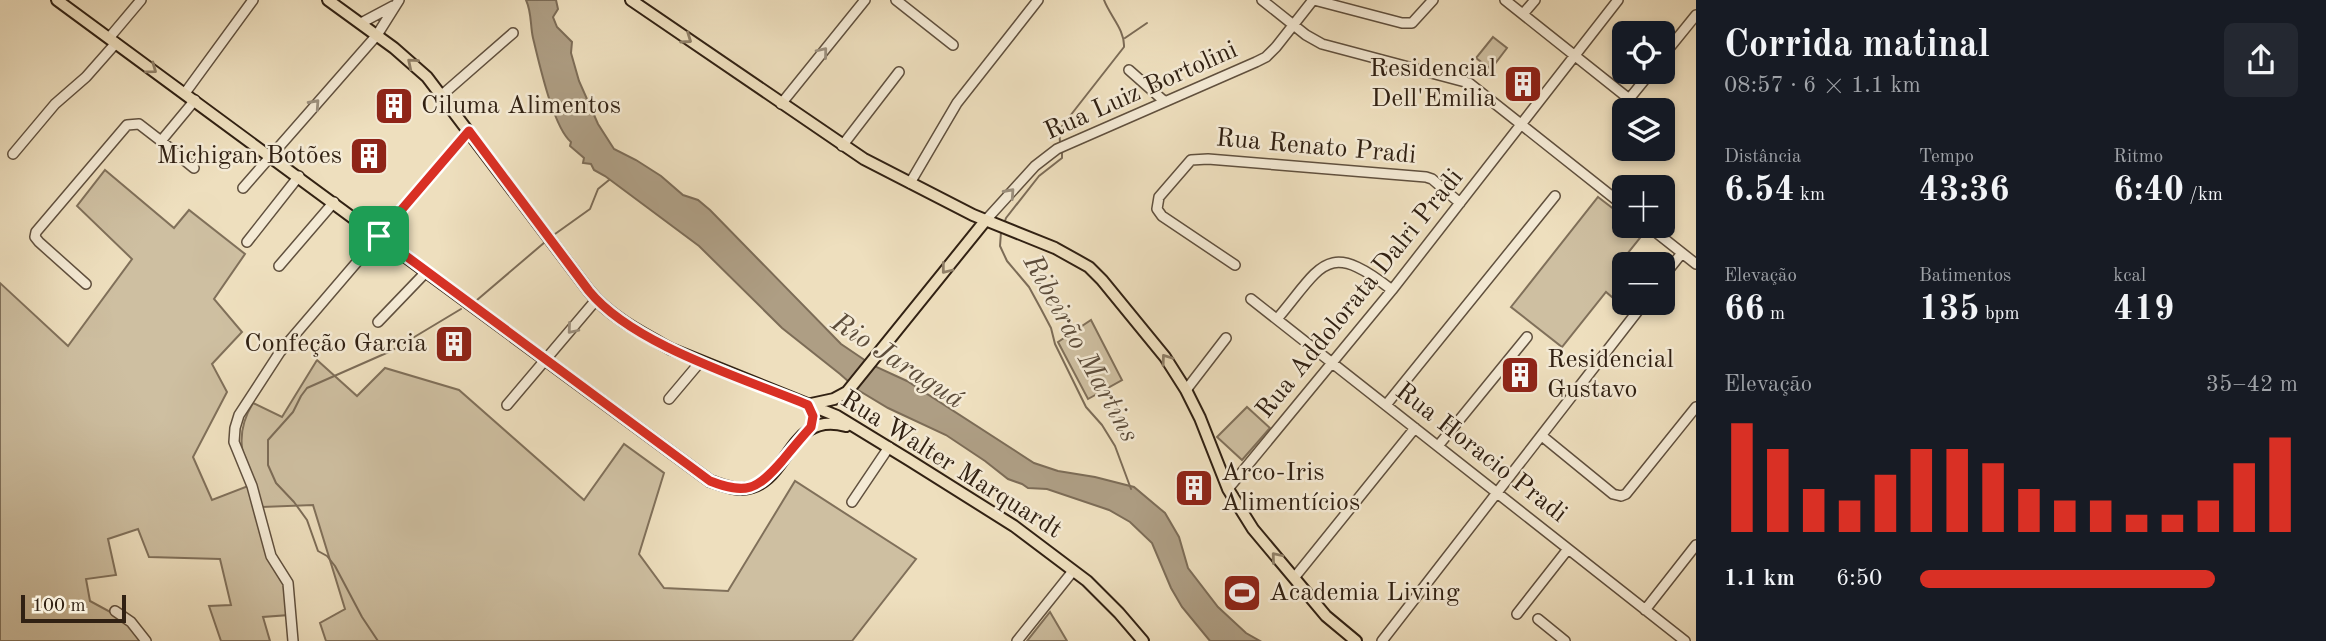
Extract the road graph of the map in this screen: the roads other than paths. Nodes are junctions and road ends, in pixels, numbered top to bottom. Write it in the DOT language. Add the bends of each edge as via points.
graph roads {
  1 [pos="57,0"];
  2 [pos="141,0"];
  3 [pos="253,0"];
  4 [pos="328,0"];
  5 [pos="631,0"];
  6 [pos="865,0"];
  7 [pos="896,0"];
  8 [pos="1038,0"];
  9 [pos="1262,0"];
  10 [pos="1313,0"];
  11 [pos="1433,0"];
  12 [pos="1505,0"];
  13 [pos="1535,0"];
  14 [pos="1618,0"];
  15 [pos="397,3"];
  16 [pos="1523,14"];
  17 [pos="1696,15"];
  18 [pos="361,23"];
  19 [pos="1293,25"];
  20 [pos="513,33"];
  21 [pos="377,35"];
  22 [pos="112,41"];
  23 [pos="1675,41"];
  24 [pos="953,45"];
  25 [pos="1575,56"];
  26 [pos="1129,70"];
  27 [pos="899,72"];
  28 [pos="1641,84"];
  29 [pos="442,95"];
  30 [pos="190,97"];
  31 [pos="1628,98"];
  32 [pos="1630,98"];
  33 [pos="1164,101"];
  34 [pos="781,104"];
  35 [pos="1523,124"];
  36 [pos="469,131"];
  37 [pos="161,141"];
  38 [pos="842,146"];
  39 [pos="13,155"];
  40 [pos="270,155"];
  41 [pos="194,169"];
  42 [pos="299,176"];
  43 [pos="910,183"];
  44 [pos="243,188"];
  45 [pos="1555,196"];
  46 [pos="1612,196"];
  47 [pos="334,202"];
  48 [pos="1460,203"];
  49 [pos="985,221"];
  50 [pos="379,236"];
  51 [pos="1663,238"];
  52 [pos="247,242"];
  53 [pos="1682,253"];
  54 [pos="1675,262"];
  55 [pos="1696,264"];
  56 [pos="1236,265"];
  57 [pos="279,266"];
  58 [pos="427,271"];
  59 [pos="86,284"];
  60 [pos="1392,290"];
  61 [pos="1251,299"];
  62 [pos="596,300"];
  63 [pos="1635,315"];
  64 [pos="1277,319"];
  65 [pos="378,322"];
  66 [pos="1527,337"];
  67 [pos="1226,338"];
  68 [pos="547,359"];
  69 [pos="701,361"];
  70 [pos="1333,363"];
  71 [pos="1186,390"];
  72 [pos="670,400"];
  73 [pos="507,405"];
  74 [pos="808,405"];
  75 [pos="1387,405"];
  76 [pos="1696,407"];
  77 [pos="811,427"];
  78 [pos="1415,428"];
  79 [pos="859,429"];
  80 [pos="1542,436"];
  81 [pos="1438,446"];
  82 [pos="889,447"];
  83 [pos="1228,489"];
  84 [pos="1496,492"];
  85 [pos="852,502"];
  86 [pos="1696,545"];
  87 [pos="1566,547"];
  88 [pos="1073,571"];
  89 [pos="1294,578"];
  90 [pos="1535,580"];
  91 [pos="1645,610"];
  92 [pos="114,611"];
  93 [pos="1517,614"];
  94 [pos="1538,619"];
  95 [pos="1564,640"];
  96 [pos="146,641"];
  97 [pos="293,641"];
  98 [pos="1017,641"];
  99 [pos="1143,641"];
  100 [pos="1356,641"];
  101 [pos="1382,641"];
  102 [pos="1685,641"];
  1 -- 22 [label="main road"];
  2 -- 22 [label="street"];
  3 -- 30 [label="street"];
  4 -- 18 [label="main road, Rua Walter Marquardt"];
  5 -- 34 [label="main road, one-way"];
  34 -- 6 [label="street, one-way"];
  7 -- 24 [label="street"];
  8 -- 43 [label="street" via="948,115"];
  9 -- 19 [label="street"];
  10 -- 11 [label="street, Rua Luiz Bortolini" via="1402,23 1412,23"];
  10 -- 19 [label="street, Rua Luiz Bortolini"];
  12 -- 16 [label="street"];
  13 -- 16 [label="street"];
  14 -- 25 [label="street, Rua Addolorata Dalri Pradi"];
  15 -- 18 [label="street"];
  15 -- 21 [label="street"];
  16 -- 25 [label="street"];
  17 -- 23 [label="street"];
  18 -- 21 [label="main road, Rua Walter Marquardt"];
  19 -- 33 [label="street, Rua Luiz Bortolini" via="1266,57"];
  19 -- 35 [label="street" via="1322,44 1469,82"];
  20 -- 29 [label="street"];
  29 -- 21 [label="main road, Rua Walter Marquardt, one-way"];
  40 -- 21 [label="street, one-way"];
  22 -- 30 [label="main road, one-way"];
  22 -- 39 [label="street" via="86,77 55,104"];
  25 -- 31 [label="street"];
  25 -- 35 [label="street, Rua Addolorata Dalri Pradi"];
  26 -- 33 [label="street"];
  27 -- 38 [label="street"];
  28 -- 32 [label="street"];
  29 -- 36 [label="main road, Rua Walter Marquardt"];
  30 -- 37 [label="street"];
  30 -- 40 [label="main road"];
  49 -- 33 [label="street, Rua Luiz Bortolini, one-way" via="1035,166 1057,149"];
  34 -- 38 [label="main road"];
  35 -- 46 [label="street"];
  35 -- 48 [label="street, Rua Addolorata Dalri Pradi"];
  36 -- 50 [label="street"];
  36 -- 62 [label="main road, Rua Walter Marquardt"];
  37 -- 41 [label="street"];
  37 -- 59 [label="street" via="139,124 127,125 36,232 39,243"];
  38 -- 43 [label="main road"];
  40 -- 42 [label="main road"];
  40 -- 44 [label="street"];
  42 -- 47 [label="main road"];
  42 -- 52 [label="street"];
  43 -- 49 [label="main road"];
  45 -- 75 [label="street"];
  47 -- 50 [label="main road"];
  47 -- 57 [label="street"];
  48 -- 56 [label="street, Rua Renato Pradi" via="1426,177 1191,160 1159,197 1157,209"];
  48 -- 60 [label="street, Rua Addolorata Dalri Pradi"];
  71 -- 49 [label="main road, one-way" via="1165,357 1089,267 1055,248"];
  49 -- 74 [label="main road, one-way" via="848,391 828,402"];
  50 -- 58 [label="main road"];
  50 -- 97 [label="street" via="280,352 235,428 234,442 252,486 271,556 288,583"];
  51 -- 53 [label="street"];
  53 -- 54 [label="street"];
  53 -- 55 [label="street"];
  58 -- 65 [label="street"];
  58 -- 68 [label="main road"];
  60 -- 64 [label="street" via="1356,265 1335,261 1319,269"];
  60 -- 70 [label="street, Rua Addolorata Dalri Pradi"];
  61 -- 64 [label="street, Rua Horacio Pradi"];
  62 -- 68 [label="street, one-way"];
  62 -- 69 [label="main road, Rua Walter Marquardt" via="647,336"];
  63 -- 80 [label="street"];
  64 -- 70 [label="street, Rua Horacio Pradi"];
  66 -- 81 [label="street"];
  67 -- 71 [label="street"];
  68 -- 73 [label="street"];
  68 -- 77 [label="main road" via="710,481 727,487 741,489 766,480"];
  69 -- 72 [label="street"];
  69 -- 74 [label="main road, Rua Walter Marquardt"];
  70 -- 75 [label="street, Rua Horacio Pradi"];
  70 -- 83 [label="street, Rua Addolorata Dalri Pradi"];
  71 -- 83 [label="main road"];
  74 -- 77 [label="main road"];
  74 -- 79 [label="main road, Rua Walter Marquardt"];
  75 -- 78 [label="street, Rua Horacio Pradi"];
  76 -- 80 [label="street" via="1621,496"];
  77 -- 79 [label="main road" via="831,422"];
  78 -- 81 [label="street, Rua Horacio Pradi"];
  78 -- 89 [label="street"];
  79 -- 82 [label="main road, Rua Walter Marquardt"];
  80 -- 84 [label="street"];
  81 -- 84 [label="street, Rua Horacio Pradi"];
  82 -- 85 [label="street"];
  82 -- 88 [label="main road, Rua Walter Marquardt" via="1014,526"];
  89 -- 83 [label="main road, one-way" via="1253,529"];
  84 -- 87 [label="street, Rua Horacio Pradi"];
  84 -- 101 [label="street"];
  86 -- 91 [label="street"];
  87 -- 90 [label="street"];
  87 -- 91 [label="street, Rua Horacio Pradi"];
  87 -- 93 [label="street"];
  88 -- 98 [label="street"];
  88 -- 99 [label="main road, Rua Walter Marquardt" via="1101,593"];
  89 -- 100 [label="main road" via="1326,616"];
  91 -- 102 [label="street, Rua Horacio Pradi"];
  92 -- 96 [label="street" via="131,622"];
  94 -- 95 [label="street"];
}
